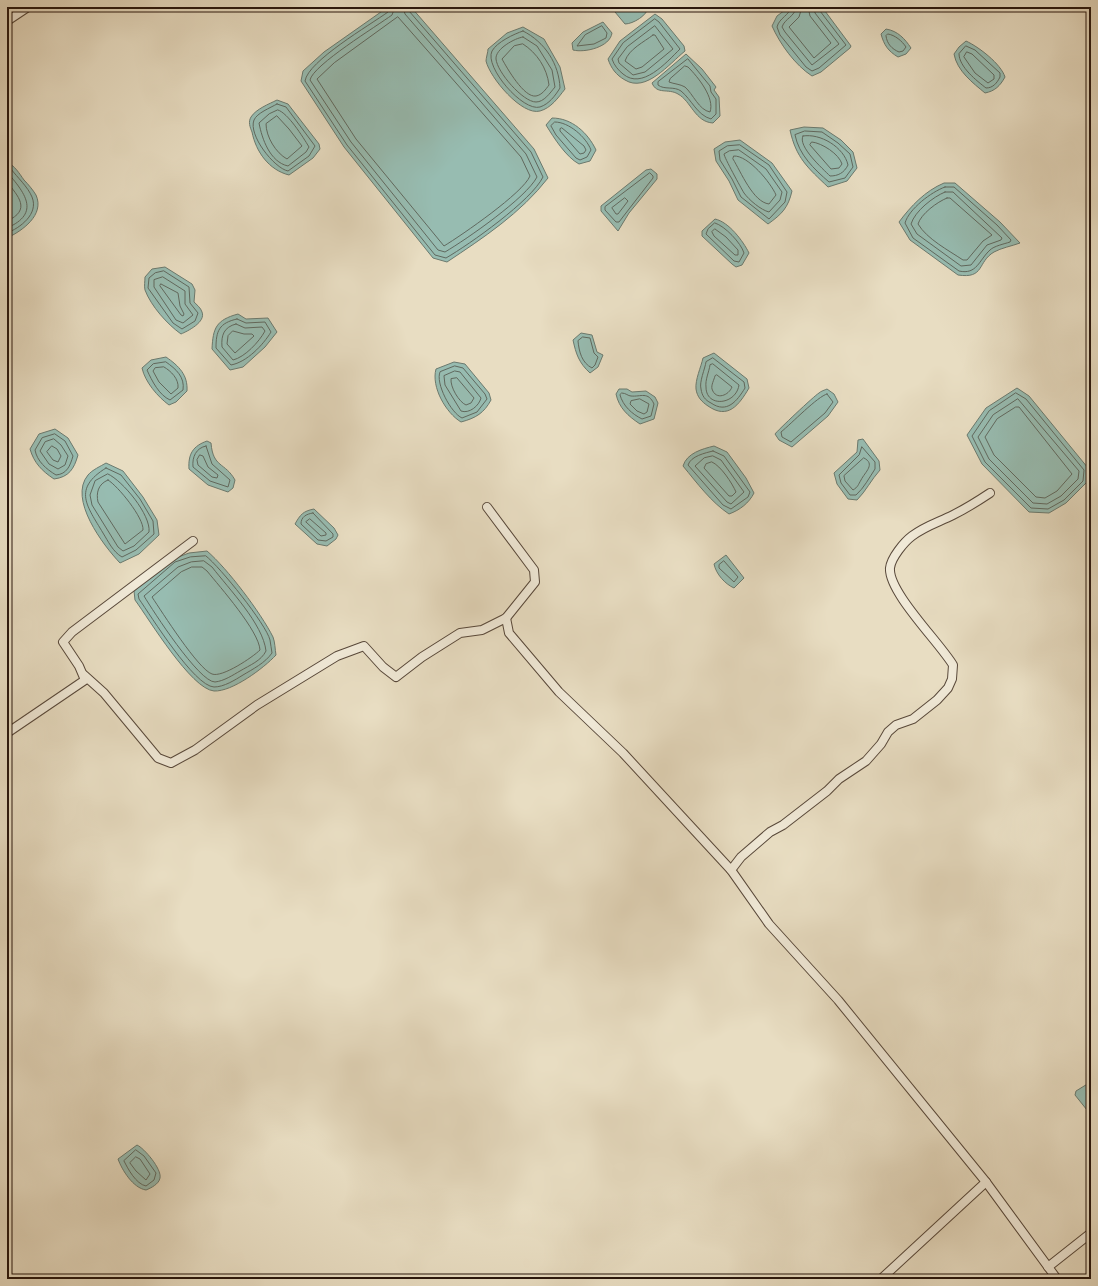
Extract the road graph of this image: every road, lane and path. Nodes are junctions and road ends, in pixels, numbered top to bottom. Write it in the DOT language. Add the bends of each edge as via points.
graph roads {
  1 [pos="28,7"];
  2 [pos="7,21"];
  3 [pos="990,493"];
  4 [pos="487,507"];
  5 [pos="193,541"];
  6 [pos="506,618"];
  7 [pos="84,675"];
  8 [pos="7,733"];
  9 [pos="731,870"];
  10 [pos="986,1182"];
  11 [pos="1091,1233"];
  12 [pos="1048,1267"];
  13 [pos="881,1279"];
  14 [pos="1057,1279"];
  1 -- 2 [label="street"];
  3 -- 9 [label="street" via="954,515 935,522 911,536 897,553 890,568 894,584 910,609 953,665 948,688 913,719 896,725 866,761 839,778 827,791 770,832 741,857"];
  4 -- 6 [label="street" via="534,570 535,582"];
  5 -- 7 [label="street" via="72,632 63,642"];
  6 -- 7 [label="street" via="482,630 460,633 396,677 364,646 337,656 257,706 195,750 171,763 158,758 104,693"];
  6 -- 9 [label="street" via="509,634 559,692 623,753"];
  7 -- 8 [label="street" via="85,680"];
  9 -- 10 [label="street" via="769,924 838,1000"];
  10 -- 12 [label="street"];
  10 -- 13 [label="street"];
  11 -- 12 [label="street"];
  12 -- 14 [label="street"];
}
